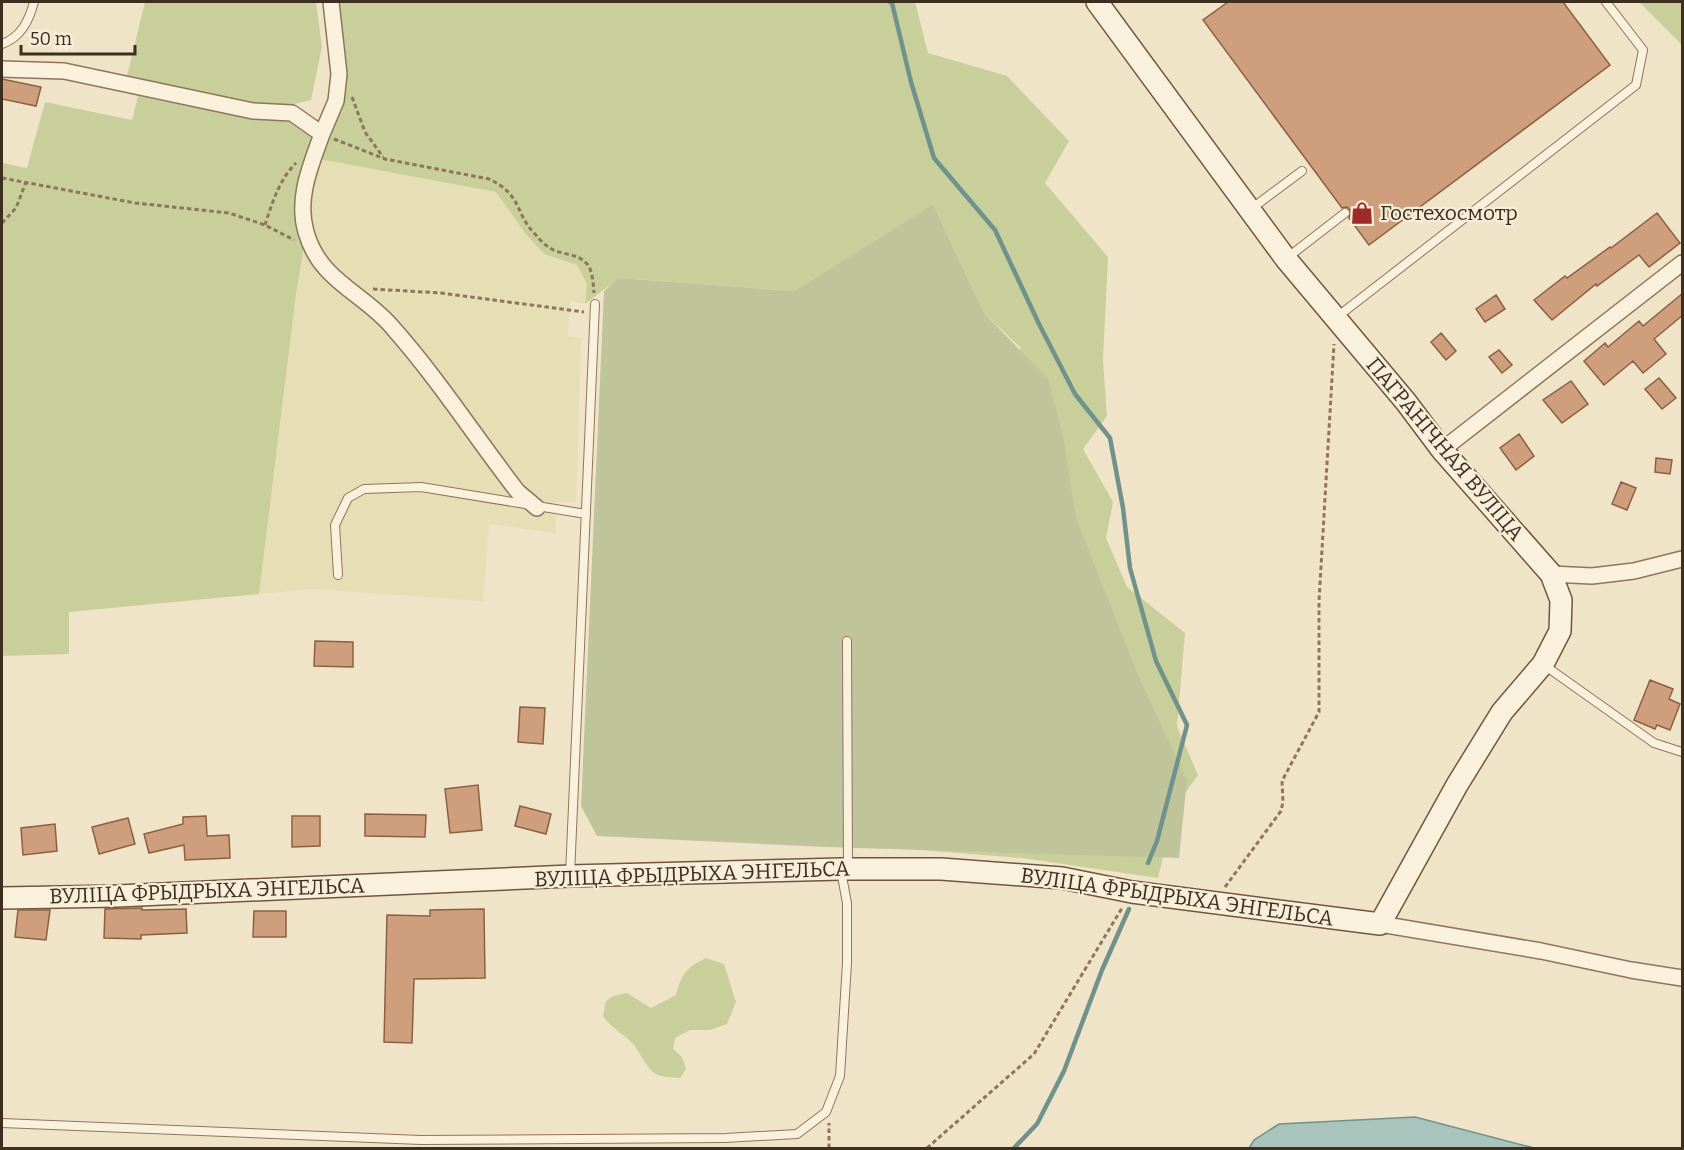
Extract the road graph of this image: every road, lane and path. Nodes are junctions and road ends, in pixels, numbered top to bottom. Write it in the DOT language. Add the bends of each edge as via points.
graph roads {
  1 [pos="33,2"];
  2 [pos="331,2"];
  3 [pos="1097,2"];
  4 [pos="1606,2"];
  5 [pos="2,44"];
  6 [pos="339,68"];
  7 [pos="2,69"];
  8 [pos="322,134"];
  9 [pos="302,156"];
  10 [pos="385,159"];
  11 [pos="1302,171"];
  12 [pos="2,178"];
  13 [pos="26,182"];
  14 [pos="1250,210"];
  15 [pos="1345,213"];
  16 [pos="2,223"];
  17 [pos="265,225"];
  18 [pos="313,249"];
  19 [pos="1286,259"];
  20 [pos="1683,263"];
  21 [pos="344,287"];
  22 [pos="595,304"];
  23 [pos="595,313"];
  24 [pos="1336,318"];
  25 [pos="1442,450"];
  26 [pos="537,508"];
  27 [pos="586,514"];
  28 [pos="1683,559"];
  29 [pos="1551,574"];
  30 [pos="338,575"];
  31 [pos="846,641"];
  32 [pos="1543,664"];
  33 [pos="1683,752"];
  34 [pos="844,869"];
  35 [pos="570,876"];
  36 [pos="1132,892"];
  37 [pos="2,898"];
  38 [pos="1213,903"];
  39 [pos="1380,924"];
  40 [pos="1683,978"];
  41 [pos="826,1112"];
  42 [pos="2,1124"];
  43 [pos="829,1149"];
  44 [pos="927,1149"];
  1 -- 5 [label="lane" via="30,19 13,40"];
  2 -- 6 [label="street"];
  3 -- 14 [label="street, ПАГРАНІЧНАЯ ВУЛІЦА"];
  4 -- 24 [label="lane" via="1643,50 1636,85"];
  6 -- 8 [label="street" via="336,100"];
  6 -- 10 [label="path" via="365,132"];
  7 -- 8 [label="street" via="64,71 253,111 292,113"];
  8 -- 10 [label="path"];
  8 -- 18 [label="street" via="307,176 302,212"];
  9 -- 17 [label="path" via="274,196"];
  10 -- 22 [label="path" via="489,179 507,189 534,233 551,249 575,256 589,267"];
  11 -- 14 [label="lane"];
  12 -- 13 [label="path"];
  13 -- 16 [label="path" via="16,208"];
  13 -- 17 [label="path" via="135,203 229,213"];
  14 -- 19 [label="street, ПАГРАНІЧНАЯ ВУЛІЦА"];
  15 -- 19 [label="lane"];
  17 -- 18 [label="path"];
  18 -- 21 [label="street" via="331,276"];
  19 -- 24 [label="street, ПАГРАНІЧНАЯ ВУЛІЦА"];
  20 -- 25 [label="street"];
  21 -- 23 [label="path" via="441,293"];
  21 -- 26 [label="street" via="391,325 431,372 518,492"];
  22 -- 23 [label="lane"];
  23 -- 27 [label="lane"];
  24 -- 25 [label="street, ПАГРАНІЧНАЯ ВУЛІЦА"];
  24 -- 38 [label="path" via="1319,601 1319,712 1282,781 1281,812"];
  25 -- 29 [label="street, ПАГРАНІЧНАЯ ВУЛІЦА"];
  26 -- 27 [label="lane"];
  26 -- 30 [label="lane" via="421,487 364,489 348,498 335,525"];
  27 -- 35 [label="lane"];
  28 -- 29 [label="street" via="1592,576"];
  29 -- 32 [label="street, ПАГРАНІЧНАЯ ВУЛІЦА" via="1561,600 1560,631"];
  31 -- 34 [label="lane"];
  32 -- 33 [label="lane" via="1654,743"];
  32 -- 39 [label="street, ПАГРАНІЧНАЯ ВУЛІЦА" via="1502,712"];
  34 -- 35 [label="street, ВУЛІЦА ФРЫДРЫХА ЭНГЕЛЬСА"];
  34 -- 36 [label="street, ВУЛІЦА ФРЫДРЫХА ЭНГЕЛЬСА" via="941,870 1062,878"];
  34 -- 41 [label="lane" via="847,963 840,1076"];
  35 -- 37 [label="street, ВУЛІЦА ФРЫДРЫХА ЭНГЕЛЬСА"];
  36 -- 38 [label="street, ВУЛІЦА ФРЫДРЫХА ЭНГЕЛЬСА"];
  36 -- 44 [label="path" via="1034,1054"];
  38 -- 39 [label="street, ВУЛІЦА ФРЫДРЫХА ЭНГЕЛЬСА"];
  39 -- 40 [label="street"];
  41 -- 42 [label="lane" via="797,1134 725,1138 421,1140"];
  41 -- 43 [label="path" via="830,1124"];
}
